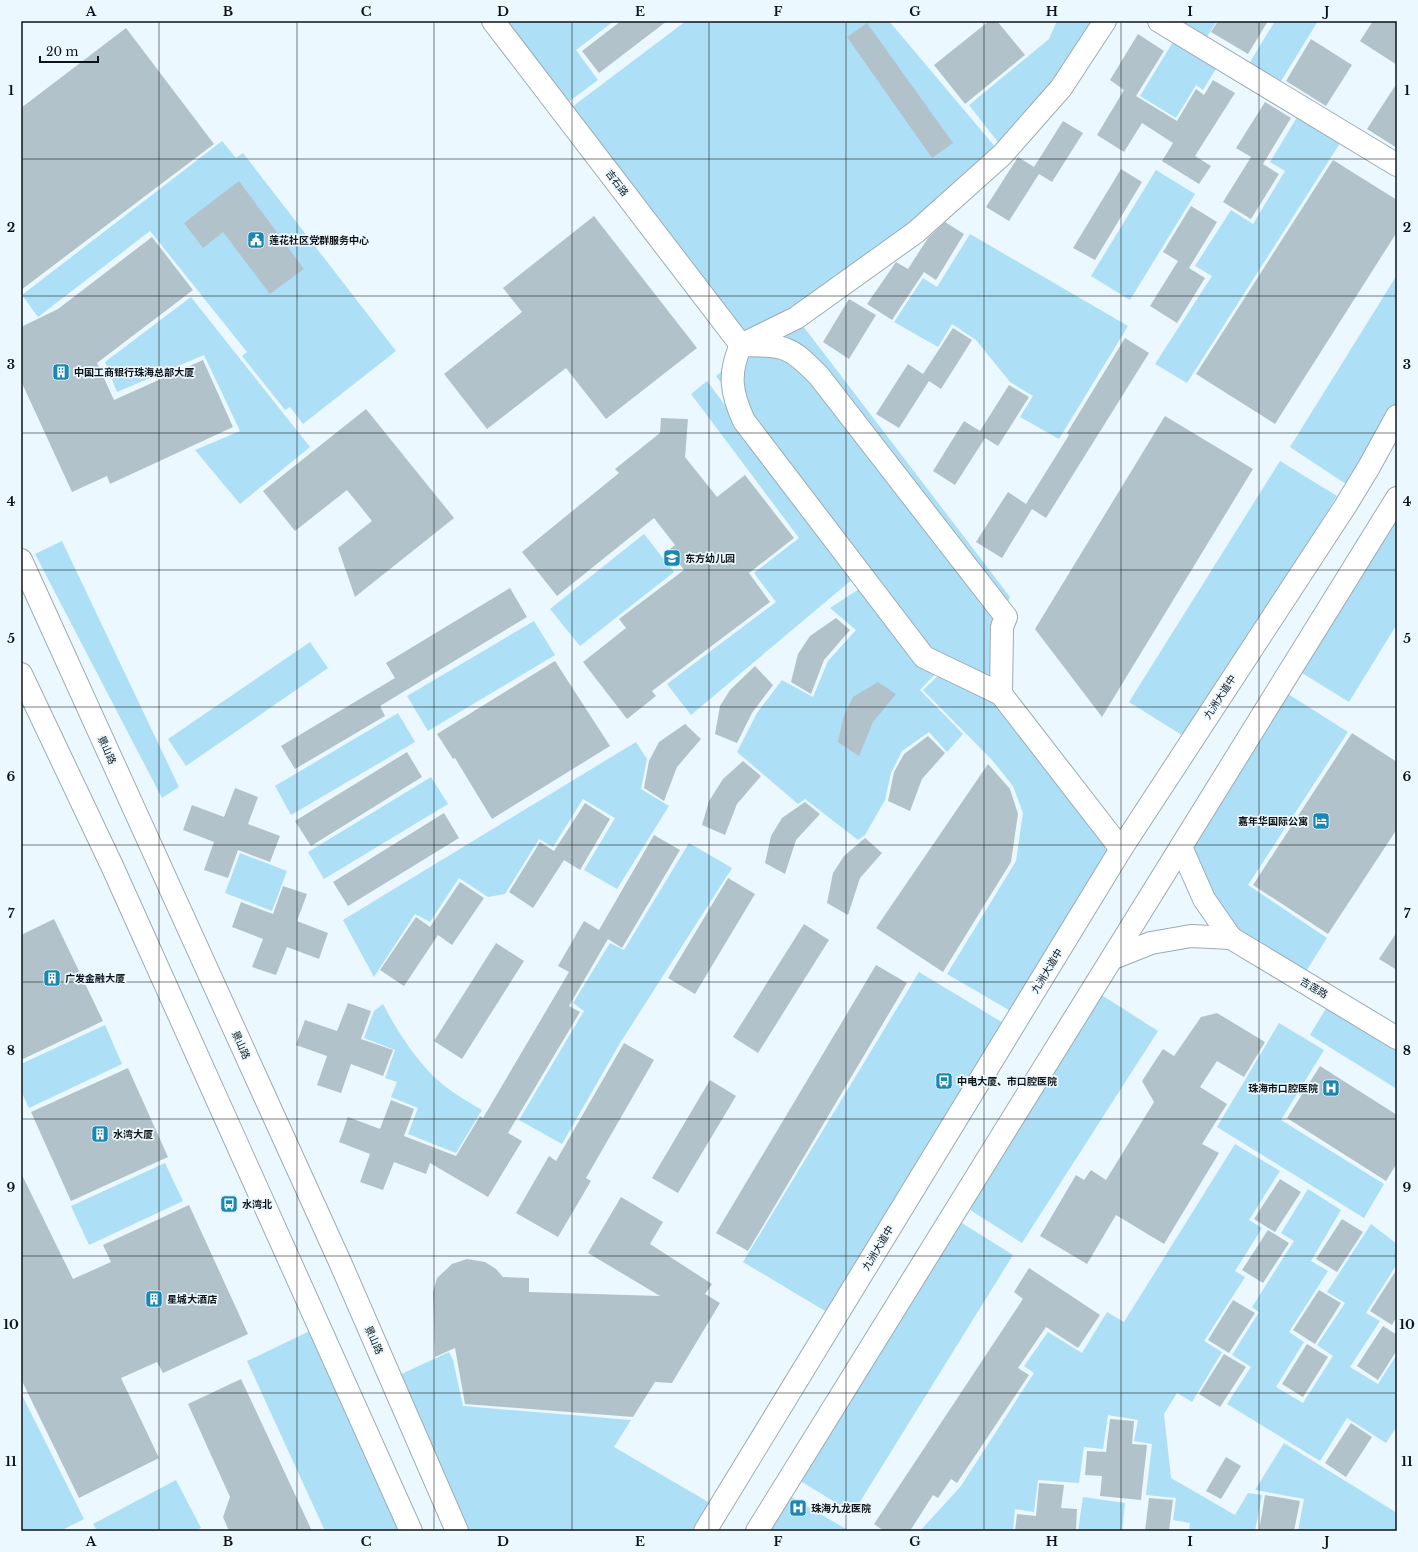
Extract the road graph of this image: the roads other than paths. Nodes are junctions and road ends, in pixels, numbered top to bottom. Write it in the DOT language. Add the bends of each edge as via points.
graph roads {
  1 [pos="493,21"];
  2 [pos="1104,21"];
  3 [pos="1159,21"];
  4 [pos="1397,165"];
  5 [pos="741,345"];
  6 [pos="1397,416"];
  7 [pos="1397,498"];
  8 [pos="21,560"];
  9 [pos="21,674"];
  10 [pos="1001,694"];
  11 [pos="1181,847"];
  12 [pos="1121,849"];
  13 [pos="1231,938"];
  14 [pos="1112,958"];
  15 [pos="1397,1038"];
  16 [pos="457,1530"];
  17 [pos="411,1531"];
  18 [pos="706,1531"];
  19 [pos="757,1531"];
  1 -- 5 [label="main road, 吉石路"];
  2 -- 5 [label="main road" via="1061,88 1002,155 921,228 796,318"];
  3 -- 4 [label="main road"];
  5 -- 10 [label="main road" via="733,369 733,382 738,408 744,421 924,657"];
  5 -- 10 [label="main road" via="773,346 787,349 801,357 819,376 1006,617 1002,627"];
  6 -- 12 [label="main road, 九洲大道中" via="1346,505"];
  7 -- 11 [label="main road"];
  8 -- 16 [label="main road, 景山路" via="340,1262"];
  9 -- 17 [label="main road" via="116,875"];
  10 -- 12 [label="main road"];
  11 -- 13 [label="main road" via="1204,899"];
  11 -- 14 [label="main road"];
  12 -- 18 [label="main road, 九洲大道中"];
  13 -- 14 [label="main road" via="1191,936 1151,943"];
  13 -- 15 [label="main road, 吉莲路"];
  14 -- 19 [label="main road"];
}
